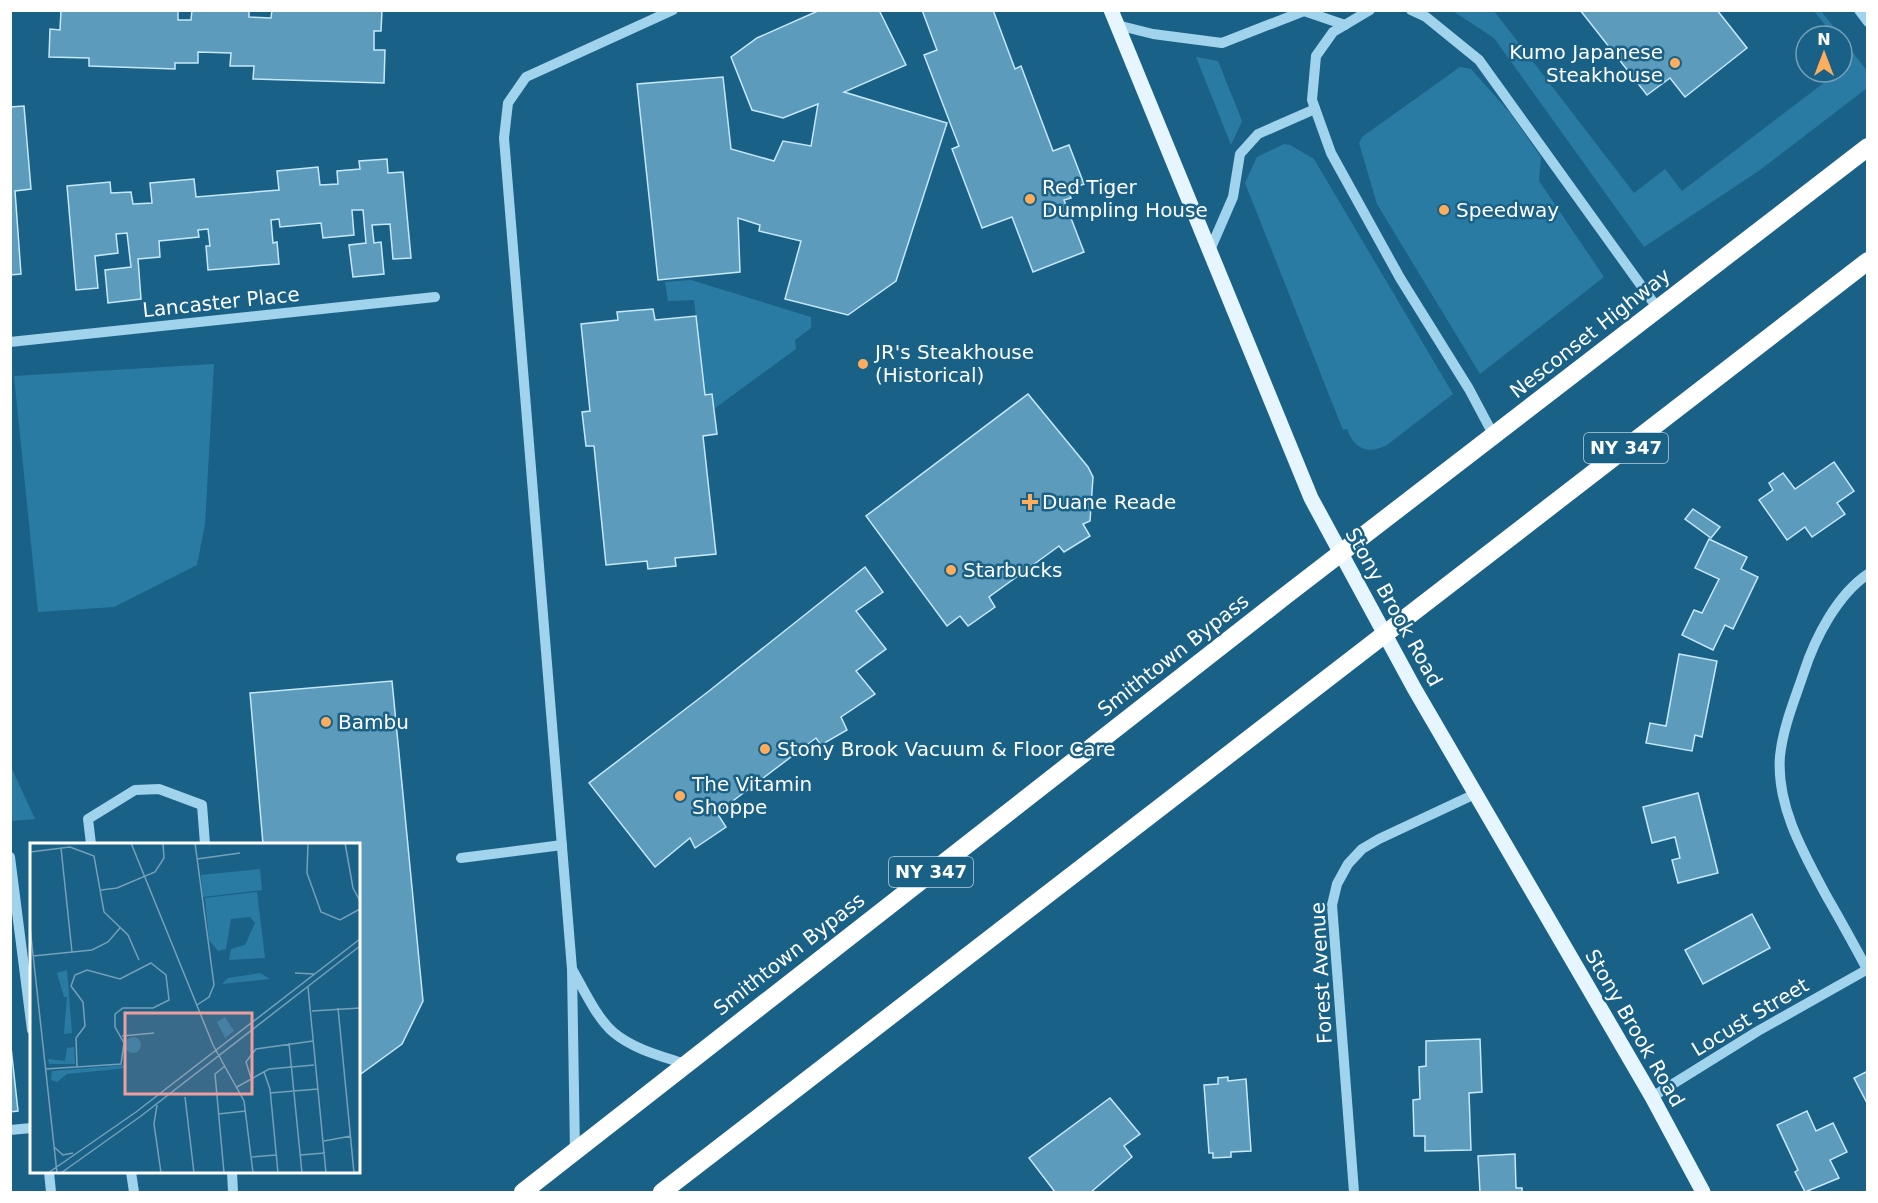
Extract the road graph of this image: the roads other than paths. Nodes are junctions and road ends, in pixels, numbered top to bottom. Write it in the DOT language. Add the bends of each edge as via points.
graph roads {
  1 [pos="673,10"];
  2 [pos="1370,10"];
  3 [pos="1411,10"];
  4 [pos="1859,10"];
  5 [pos="1427,14"];
  6 [pos="1114,18"];
  7 [pos="1868,22"];
  8 [pos="1346,25"];
  9 [pos="1315,108"];
  10 [pos="1868,147"];
  11 [pos="1210,250"];
  12 [pos="1868,261"];
  13 [pos="435,297"];
  14 [pos="1658,309"];
  15 [pos="10,342"];
  16 [pos="1494,436"];
  17 [pos="1341,554"];
  18 [pos="1868,574"];
  19 [pos="1384,634"];
  20 [pos="1475,794"];
  21 [pos="91,843"];
  22 [pos="205,843"];
  23 [pos="562,845"];
  24 [pos="10,856"];
  25 [pos="461,858"];
  26 [pos="573,969"];
  27 [pos="1867,969"];
  28 [pos="30,1014"];
  29 [pos="685,1064"];
  30 [pos="1652,1097"];
  31 [pos="30,1128"];
  32 [pos="10,1130"];
  33 [pos="575,1152"];
  34 [pos="49,1173"];
  35 [pos="131,1173"];
  36 [pos="232,1173"];
  37 [pos="51,1192"];
  38 [pos="134,1192"];
  39 [pos="234,1192"];
  40 [pos="523,1192"];
  41 [pos="662,1192"];
  42 [pos="1354,1192"];
  43 [pos="1703,1192"];
  1 -- 23 [label="street" via="526,77 508,103 504,138"];
  2 -- 8 [label="street"];
  3 -- 5 [label="street"];
  4 -- 7 [label="street"];
  5 -- 14 [label="street" via="1479,60"];
  6 -- 8 [label="street" via="1153,34 1222,43 1304,11"];
  6 -- 11 [label="main road, Stony Brook Road"];
  8 -- 9 [label="street" via="1333,32 1316,56 1312,100"];
  9 -- 11 [label="street" via="1258,134 1240,154 1233,197"];
  9 -- 16 [label="street" via="1331,153"];
  10 -- 14 [label="highway, Nesconset Highway / NY 347"];
  11 -- 17 [label="main road, Stony Brook Road" via="1303,482"];
  12 -- 19 [label="highway, NY 347"];
  13 -- 15 [label="street, Lancaster Place"];
  14 -- 16 [label="highway, Nesconset Highway / NY 347"];
  16 -- 17 [label="highway, Nesconset Highway / NY 347"];
  17 -- 19 [label="main road, Stony Brook Road"];
  17 -- 29 [label="highway, Smithtown Bypass / NY 347"];
  18 -- 27 [label="street" via="1846,592 1808,658 1780,757 1783,798 1802,850"];
  19 -- 20 [label="main road, Stony Brook Road"];
  19 -- 41 [label="highway, NY 347"];
  20 -- 30 [label="main road, Stony Brook Road"];
  20 -- 42 [label="street, Forest Avenue" via="1362,849 1337,884 1332,905"];
  21 -- 22 [label="street" via="88,819 135,790 159,789 202,805"];
  23 -- 25 [label="street"];
  23 -- 26 [label="street"];
  24 -- 28 [label="street"];
  26 -- 29 [label="street" via="612,1032 643,1050"];
  26 -- 33 [label="street"];
  27 -- 30 [label="street, Locust Street"];
  29 -- 33 [label="highway, Smithtown Bypass / NY 347"];
  30 -- 43 [label="main road, Stony Brook Road"];
  31 -- 32 [label="street"];
  33 -- 40 [label="highway, Smithtown Bypass / NY 347"];
  34 -- 37 [label="street"];
  35 -- 38 [label="street"];
  36 -- 39 [label="street"];
}
